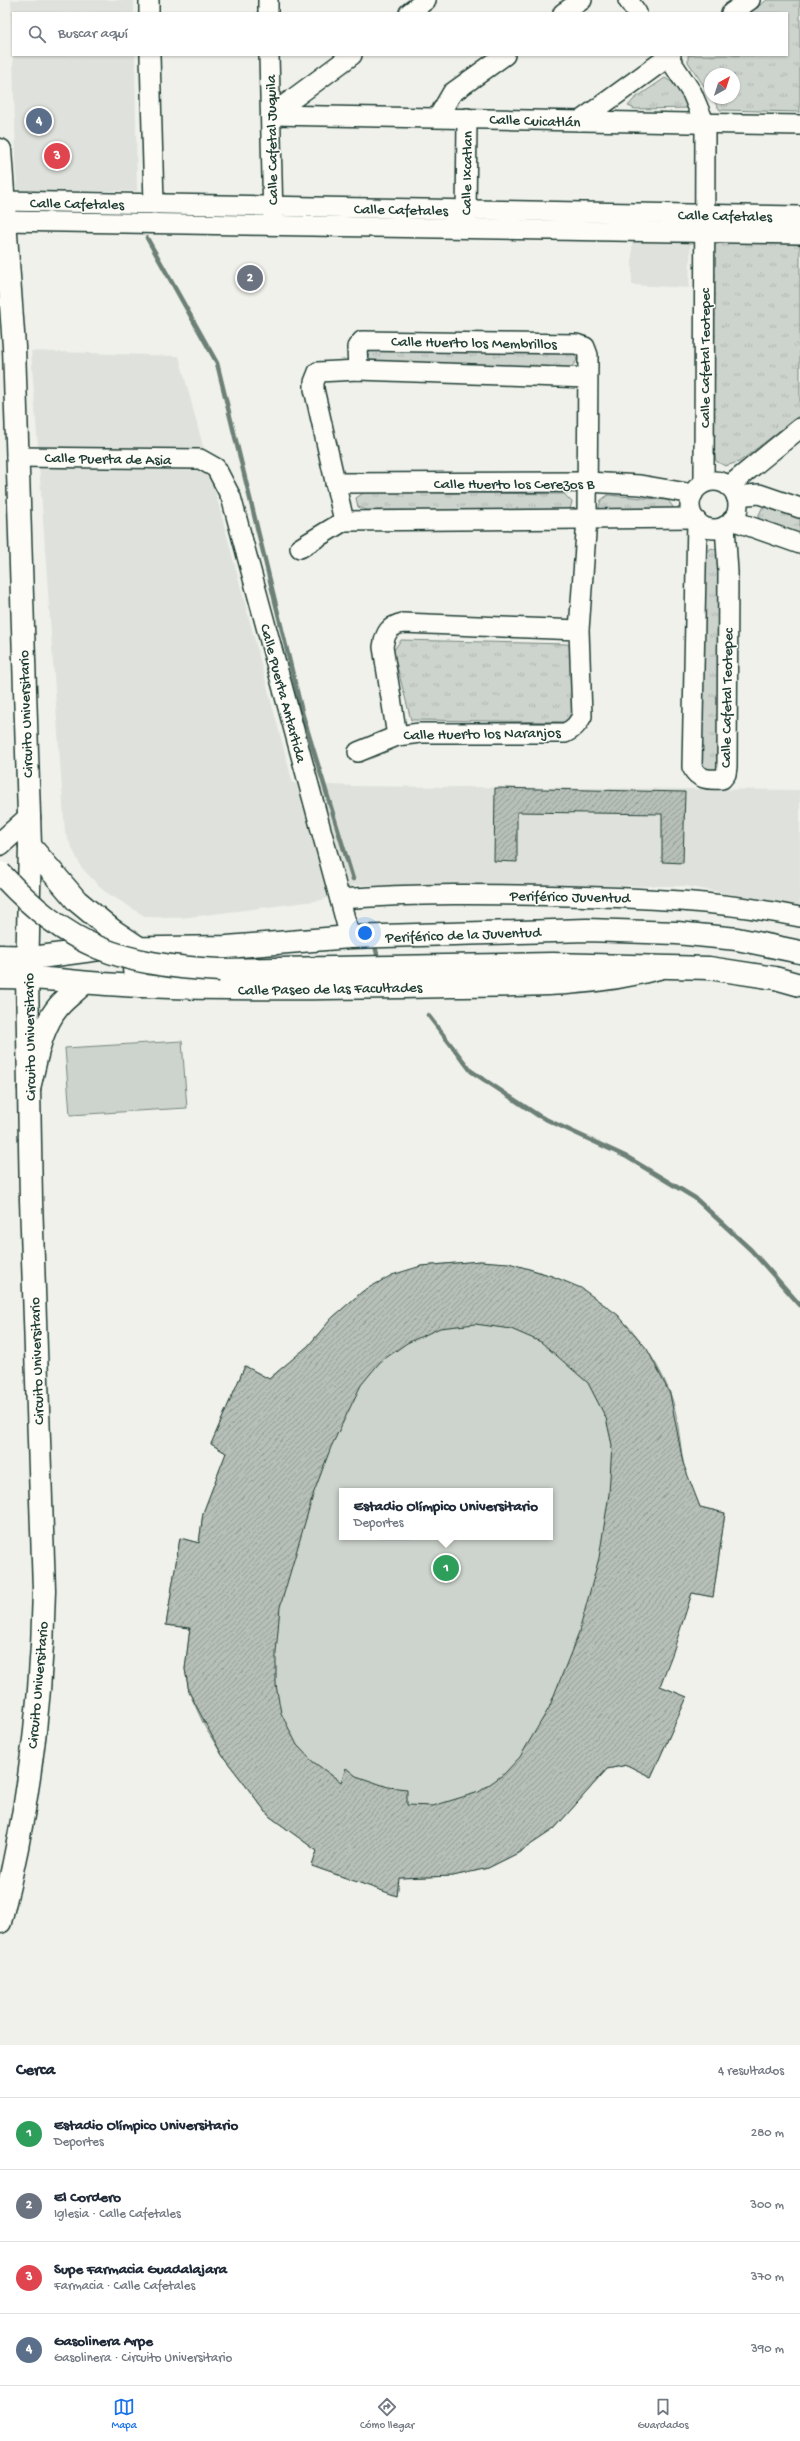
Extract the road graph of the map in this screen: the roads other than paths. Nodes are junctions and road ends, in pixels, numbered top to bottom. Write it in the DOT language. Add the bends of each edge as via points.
graph roads {
  1 [pos="149,0"];
  2 [pos="268,0"];
  3 [pos="426,0"];
  4 [pos="582,0"];
  5 [pos="628,0"];
  6 [pos="750,0"];
  7 [pos="149,12"];
  8 [pos="268,12"];
  9 [pos="410,12"];
  10 [pos="564,12"];
  11 [pos="636,12"];
  12 [pos="732,12"];
  13 [pos="150,56"];
  14 [pos="269,56"];
  15 [pos="351,56"];
  16 [pos="504,56"];
  17 [pos="669,56"];
  18 [pos="270,115"];
  19 [pos="438,117"];
  20 [pos="467,118"];
  21 [pos="580,121"];
  22 [pos="705,124"];
  23 [pos="800,124"];
  24 [pos="0,150"];
  25 [pos="154,204"];
  26 [pos="272,206"];
  27 [pos="466,210"];
  28 [pos="3,211"];
  29 [pos="704,214"];
  30 [pos="800,216"];
  31 [pos="273,226"];
  32 [pos="466,229"];
  33 [pos="704,233"];
  34 [pos="800,234"];
  35 [pos="358,370"];
  36 [pos="588,378"];
  37 [pos="800,428"];
  38 [pos="16,457"];
  39 [pos="200,459"];
  40 [pos="588,482"];
  41 [pos="335,483"];
  42 [pos="698,488"];
  43 [pos="732,491"];
  44 [pos="800,508"];
  45 [pos="587,519"];
  46 [pos="695,519"];
  47 [pos="344,521"];
  48 [pos="729,523"];
  49 [pos="800,544"];
  50 [pos="300,548"];
  51 [pos="579,630"];
  52 [pos="397,736"];
  53 [pos="358,752"];
  54 [pos="29,818"];
  55 [pos="0,844"];
  56 [pos="30,846"];
  57 [pos="0,873"];
  58 [pos="340,899"];
  59 [pos="800,917"];
  60 [pos="350,937"];
  61 [pos="135,948"];
  62 [pos="800,952"];
  63 [pos="0,956"];
  64 [pos="28,967"];
  65 [pos="659,968"];
  66 [pos="0,977"];
  67 [pos="84,983"];
  68 [pos="140,986"];
  69 [pos="800,986"];
  70 [pos="29,1088"];
  71 [pos="0,1922"];
  1 -- 7 [label="street"];
  2 -- 8 [label="street"];
  3 -- 9 [label="street"];
  4 -- 10 [label="street"];
  5 -- 11 [label="street"];
  6 -- 12 [label="street"];
  13 -- 25 [label="street"];
  14 -- 18 [label="street, Calle Cafetal Juquila"];
  15 -- 18 [label="street"];
  16 -- 19 [label="street" via="452,94"];
  17 -- 21 [label="street"];
  17 -- 22 [label="street" via="692,93"];
  18 -- 19 [label="street, Calle Cuicatlán"];
  18 -- 26 [label="street, Calle Cafetal Juquila"];
  19 -- 20 [label="street, Calle Cuicatlán"];
  20 -- 21 [label="street, Calle Cuicatlán"];
  20 -- 27 [label="street, Calle Ixcatlan"];
  21 -- 22 [label="street, Calle Cuicatlán"];
  22 -- 23 [label="street, Calle Cuicatlán"];
  22 -- 29 [label="street, Calle Cafetal Teotepec"];
  24 -- 28 [label="main road, Circuito Universitario"];
  25 -- 26 [label="street, Calle Cafetales"];
  25 -- 28 [label="street, Calle Cafetales"];
  26 -- 27 [label="street, Calle Cafetales"];
  26 -- 31 [label="street, Calle Cafetal Juquila"];
  27 -- 29 [label="street, Calle Cafetales"];
  27 -- 32 [label="street, Calle Ixcatlan"];
  28 -- 31 [label="street, Calle Cafetales"];
  28 -- 38 [label="main road, Circuito Universitario" via="13,309"];
  29 -- 30 [label="street, Calle Cafetales"];
  29 -- 33 [label="street, Calle Cafetal Teotepec"];
  31 -- 32 [label="street, Calle Cafetales"];
  32 -- 33 [label="street, Calle Cafetales"];
  33 -- 34 [label="street, Calle Cafetales"];
  33 -- 42 [label="street, Calle Cafetal Teotepec"];
  35 -- 36 [label="street, Calle Huerto los Membrillos"];
  35 -- 36 [label="street, Calle Huerto los Membrillos" via="357,347 362,341 580,344 587,351"];
  35 -- 41 [label="street, Calle Huerto los Membrillos" via="322,370 318,372 314,382"];
  36 -- 40 [label="street, Calle Huerto los Membrillos"];
  37 -- 43 [label="street"];
  38 -- 39 [label="street, Calle Puerta de Asia"];
  38 -- 54 [label="main road, Circuito Universitario"];
  39 -- 58 [label="street, Calle Puerta Antartida" via="216,468 231,497"];
  40 -- 41 [label="street, Calle Huerto los Cerezos B"];
  40 -- 42 [label="street, Calle Huerto los Cerezos B"];
  40 -- 45 [label="street, Calle Huerto los Membrillos"];
  41 -- 47 [label="street"];
  42 -- 43 [label="street" via="716,481"];
  42 -- 46 [label="street" via="690,506"];
  43 -- 44 [label="street" via="759,494"];
  43 -- 48 [label="street" via="738,509"];
  45 -- 46 [label="street"];
  45 -- 47 [label="street"];
  45 -- 51 [label="street, Calle Huerto los Naranjos"];
  46 -- 48 [label="street" via="710,528"];
  46 -- 48 [label="street, Calle Cafetal Teotepec" via="692,767 695,773 708,780 722,779 726,774"];
  47 -- 50 [label="street"];
  48 -- 49 [label="street"];
  51 -- 52 [label="street, Calle Huerto los Naranjos" via="582,716 571,731 420,733"];
  51 -- 52 [label="street, Calle Huerto los Naranjos" via="403,623 391,627 385,636 383,647"];
  52 -- 53 [label="street, Calle Huerto los Naranjos"];
  54 -- 55 [label="main road"];
  54 -- 56 [label="main road, Circuito Universitario"];
  56 -- 61 [label="main road" via="77,901"];
  56 -- 64 [label="main road, Circuito Universitario"];
  57 -- 65 [label="main road, bridge" via="35,908 66,931 122,958 146,964 220,970 552,964"];
  58 -- 59 [label="street, Periférico Juventud" via="402,894 629,897 724,904"];
  58 -- 60 [label="street, Calle Puerta Antartida"];
  60 -- 61 [label="main road, Periférico de la Juventud" via="227,947"];
  60 -- 62 [label="main road, Periférico de la Juventud" via="587,930 677,933 737,939"];
  61 -- 64 [label="main road, Periférico de la Juventud, bridge" via="100,949 40,957"];
  61 -- 68 [label="main road" via="133,973"];
  63 -- 64 [label="main road, Calle Paseo de las Facultades"];
  64 -- 66 [label="main road, Calle Paseo de las Facultades"];
  64 -- 67 [label="main road, Calle Paseo de las Facultades"];
  64 -- 70 [label="main road, Circuito Universitario"];
  65 -- 68 [label="main road, Calle Paseo de las Facultades" via="630,976 571,984 224,989"];
  65 -- 69 [label="main road" via="709,968 775,978"];
  67 -- 68 [label="main road, Calle Paseo de las Facultades"];
  67 -- 70 [label="main road" via="59,1006 50,1019 42,1036"];
  70 -- 71 [label="main road, Circuito Universitario" via="44,1590 43,1639 36,1720 21,1824"];
}
